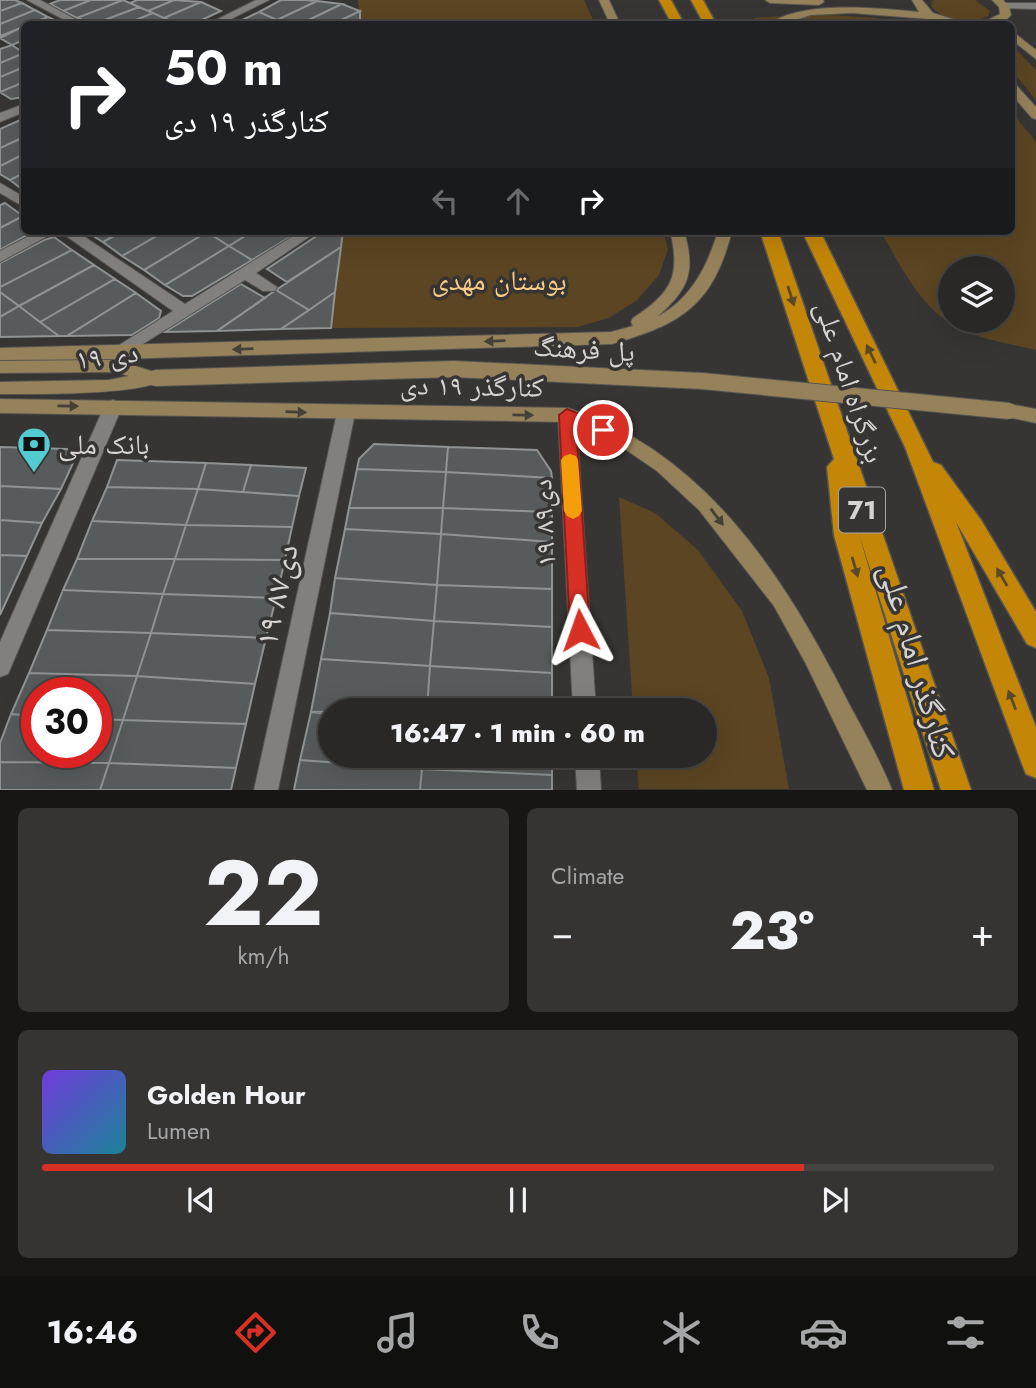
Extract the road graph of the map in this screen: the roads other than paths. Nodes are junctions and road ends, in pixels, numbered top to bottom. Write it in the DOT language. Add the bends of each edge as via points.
graph roads {
  1 [pos="32,0"];
  2 [pos="264,0"];
  3 [pos="604,0"];
  4 [pos="665,0"];
  5 [pos="697,0"];
  6 [pos="770,0"];
  7 [pos="861,0"];
  8 [pos="917,0"];
  9 [pos="1000,3"];
  10 [pos="1036,6"];
  11 [pos="932,16"];
  12 [pos="73,21"];
  13 [pos="219,21"];
  14 [pos="614,21"];
  15 [pos="676,21"];
  16 [pos="708,21"];
  17 [pos="782,21"];
  18 [pos="948,21"];
  19 [pos="1002,21"];
  20 [pos="1015,37"];
  21 [pos="1036,57"];
  22 [pos="1015,91"];
  23 [pos="0,102"];
  24 [pos="20,110"];
  25 [pos="1036,115"];
  26 [pos="0,118"];
  27 [pos="0,187"];
  28 [pos="21,201"];
  29 [pos="42,235"];
  30 [pos="72,235"];
  31 [pos="305,235"];
  32 [pos="678,235"];
  33 [pos="724,235"];
  34 [pos="770,235"];
  35 [pos="813,235"];
  36 [pos="0,257"];
  37 [pos="245,273"];
  38 [pos="269,287"];
  39 [pos="184,311"];
  40 [pos="612,338"];
  41 [pos="118,353"];
  42 [pos="0,354"];
  43 [pos="0,367"];
  44 [pos="155,378"];
  45 [pos="0,388"];
  46 [pos="0,406"];
  47 [pos="113,407"];
  48 [pos="346,413"];
  49 [pos="567,415"];
  50 [pos="1036,416"];
  51 [pos="834,427"];
  52 [pos="916,447"];
  53 [pos="1036,636"];
  54 [pos="0,667"];
  55 [pos="584,698"];
  56 [pos="1036,764"];
  57 [pos="588,768"];
  58 [pos="266,789"];
  59 [pos="589,789"];
  60 [pos="880,789"];
  61 [pos="919,789"];
  62 [pos="956,789"];
  1 -- 12 [label="street"];
  2 -- 13 [label="street"];
  3 -- 14 [label="main road"];
  4 -- 15 [label="highway"];
  5 -- 16 [label="highway"];
  6 -- 7 [label="main road"];
  8 -- 11 [label="main road"];
  9 -- 10 [label="street"];
  9 -- 19 [label="main road" via="1006,15"];
  11 -- 17 [label="main road" via="830,10"];
  11 -- 18 [label="main road"];
  20 -- 21 [label="main road"];
  22 -- 25 [label="main road"];
  23 -- 24 [label="street"];
  24 -- 26 [label="street"];
  27 -- 28 [label="street"];
  29 -- 36 [label="street"];
  30 -- 39 [label="street"];
  31 -- 37 [label="street"];
  32 -- 40 [label="main road" via="684,260 672,292 652,314"];
  33 -- 40 [label="main road" via="716,264 697,293 669,318"];
  34 -- 51 [label="highway, بزرگراه امام علی / 71, one-way"];
  52 -- 35 [label="highway, بزرگراه امام علی, one-way"];
  37 -- 38 [label="street"];
  37 -- 39 [label="street"];
  39 -- 41 [label="street"];
  40 -- 41 [label="main road, کنارگذر ۱۹ دی, one-way"];
  41 -- 42 [label="main road, کنارگذر ۱۹ دی"];
  43 -- 44 [label="main road, ۱۹ دی" via="116,366"];
  44 -- 45 [label="main road, ۱۹ دی" via="109,386"];
  44 -- 50 [label="main road, پل فرهنگ, bridge" via="454,369 702,381"];
  46 -- 47 [label="main road, کنارگذر ۱۹ دی, one-way"];
  47 -- 48 [label="main road, کنارگذر ۱۹ دی, one-way"];
  47 -- 54 [label="street"];
  48 -- 49 [label="main road, کنارگذر ۱۹ دی, one-way"];
  48 -- 58 [label="street, ۱۹ دی۸۷"];
  49 -- 55 [label="street, ۱۹ دی۸۹"];
  49 -- 60 [label="main road, کنارگذر ۱۹ دی, one-way" via="622,438 664,466 706,504 781,600"];
  51 -- 61 [label="highway, کنارگذر امام علی, one-way" via="846,535"];
  51 -- 62 [label="highway, بزرگراه امام علی / 71"];
  53 -- 52 [label="highway, one-way" via="973,527"];
  56 -- 52 [label="highway, بزرگراه امام علی, one-way"];
  57 -- 59 [label="street"];
}
